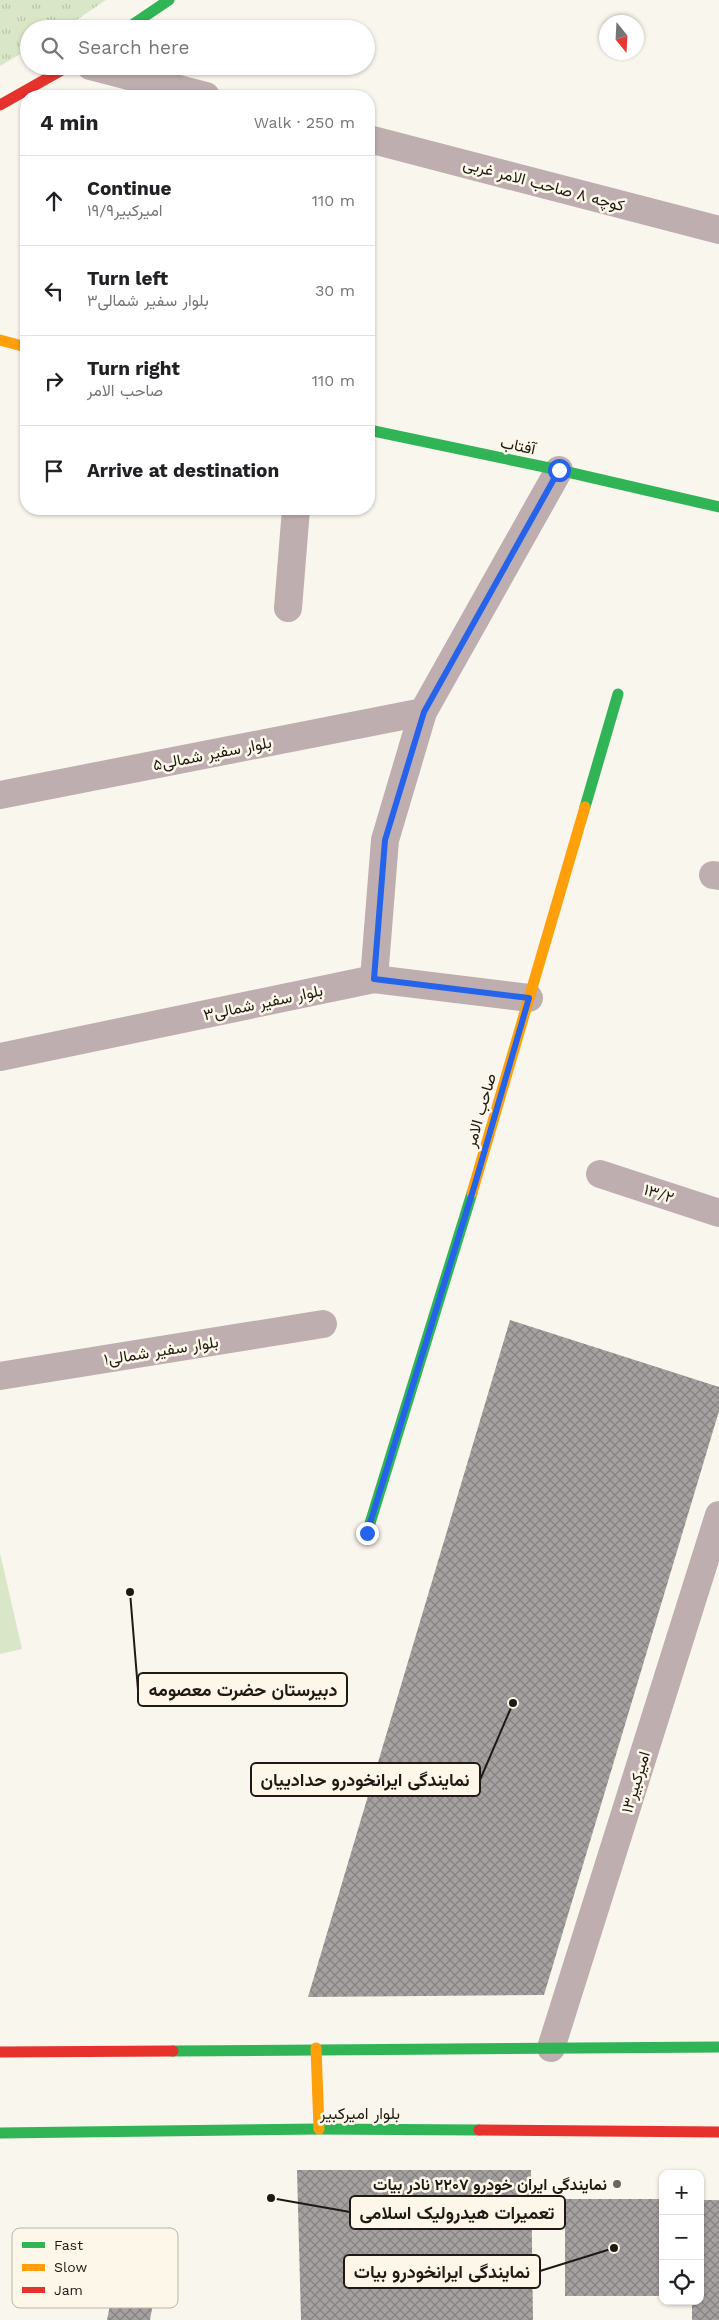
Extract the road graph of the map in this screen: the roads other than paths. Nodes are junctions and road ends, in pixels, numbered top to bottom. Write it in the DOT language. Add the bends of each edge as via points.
graph roads {
  1 [pos="169,0"];
  2 [pos="139,20"];
  3 [pos="53,75"];
  4 [pos="125,75"];
  5 [pos="27,90"];
  6 [pos="183,90"];
  7 [pos="20,94"];
  8 [pos="0,105"];
  9 [pos="375,141"];
  10 [pos="719,230"];
  11 [pos="0,340"];
  12 [pos="20,345"];
  13 [pos="375,431"];
  14 [pos="559,470"];
  15 [pos="719,507"];
  16 [pos="296,515"];
  17 [pos="288,608"];
  18 [pos="618,694"];
  19 [pos="424,712"];
  20 [pos="0,795"];
  21 [pos="374,979"];
  22 [pos="529,998"];
  23 [pos="0,1057"];
  24 [pos="600,1174"];
  25 [pos="719,1213"];
  26 [pos="323,1324"];
  27 [pos="0,1376"];
  28 [pos="719,1515"];
  29 [pos="367,1533"];
  30 [pos="719,2047"];
  31 [pos="316,2048"];
  32 [pos="551,2048"];
  33 [pos="0,2052"];
  34 [pos="319,2129"];
  35 [pos="719,2132"];
  36 [pos="0,2133"];
  1 -- 2 [label="main road"];
  3 -- 5 [label="main road"];
  4 -- 6 [label="street"];
  7 -- 8 [label="main road"];
  9 -- 10 [label="street, کوچه ۸ صاحب الامر غربی"];
  11 -- 12 [label="main road"];
  13 -- 14 [label="main road, آفتاب"];
  14 -- 15 [label="main road, آفتاب"];
  14 -- 19 [label="street"];
  16 -- 17 [label="street"];
  18 -- 22 [label="main road, صاحب الامر"];
  19 -- 20 [label="street, بلوار سفیر شمالی۵"];
  19 -- 21 [label="street" via="385,840"];
  21 -- 22 [label="street, بلوار سفیر شمالی۳"];
  21 -- 23 [label="street, بلوار سفیر شمالی۳"];
  22 -- 29 [label="main road, صاحب الامر"];
  24 -- 25 [label="street, ۱۳/۲"];
  26 -- 27 [label="street, بلوار سفیر شمالی۱"];
  28 -- 32 [label="street, امیرکبیر۱۳"];
  30 -- 32 [label="main road"];
  31 -- 32 [label="main road"];
  31 -- 33 [label="main road"];
  31 -- 34 [label="main road"];
  34 -- 35 [label="main road, بلوار امیرکبیر"];
  34 -- 36 [label="main road, بلوار امیرکبیر"];
}
